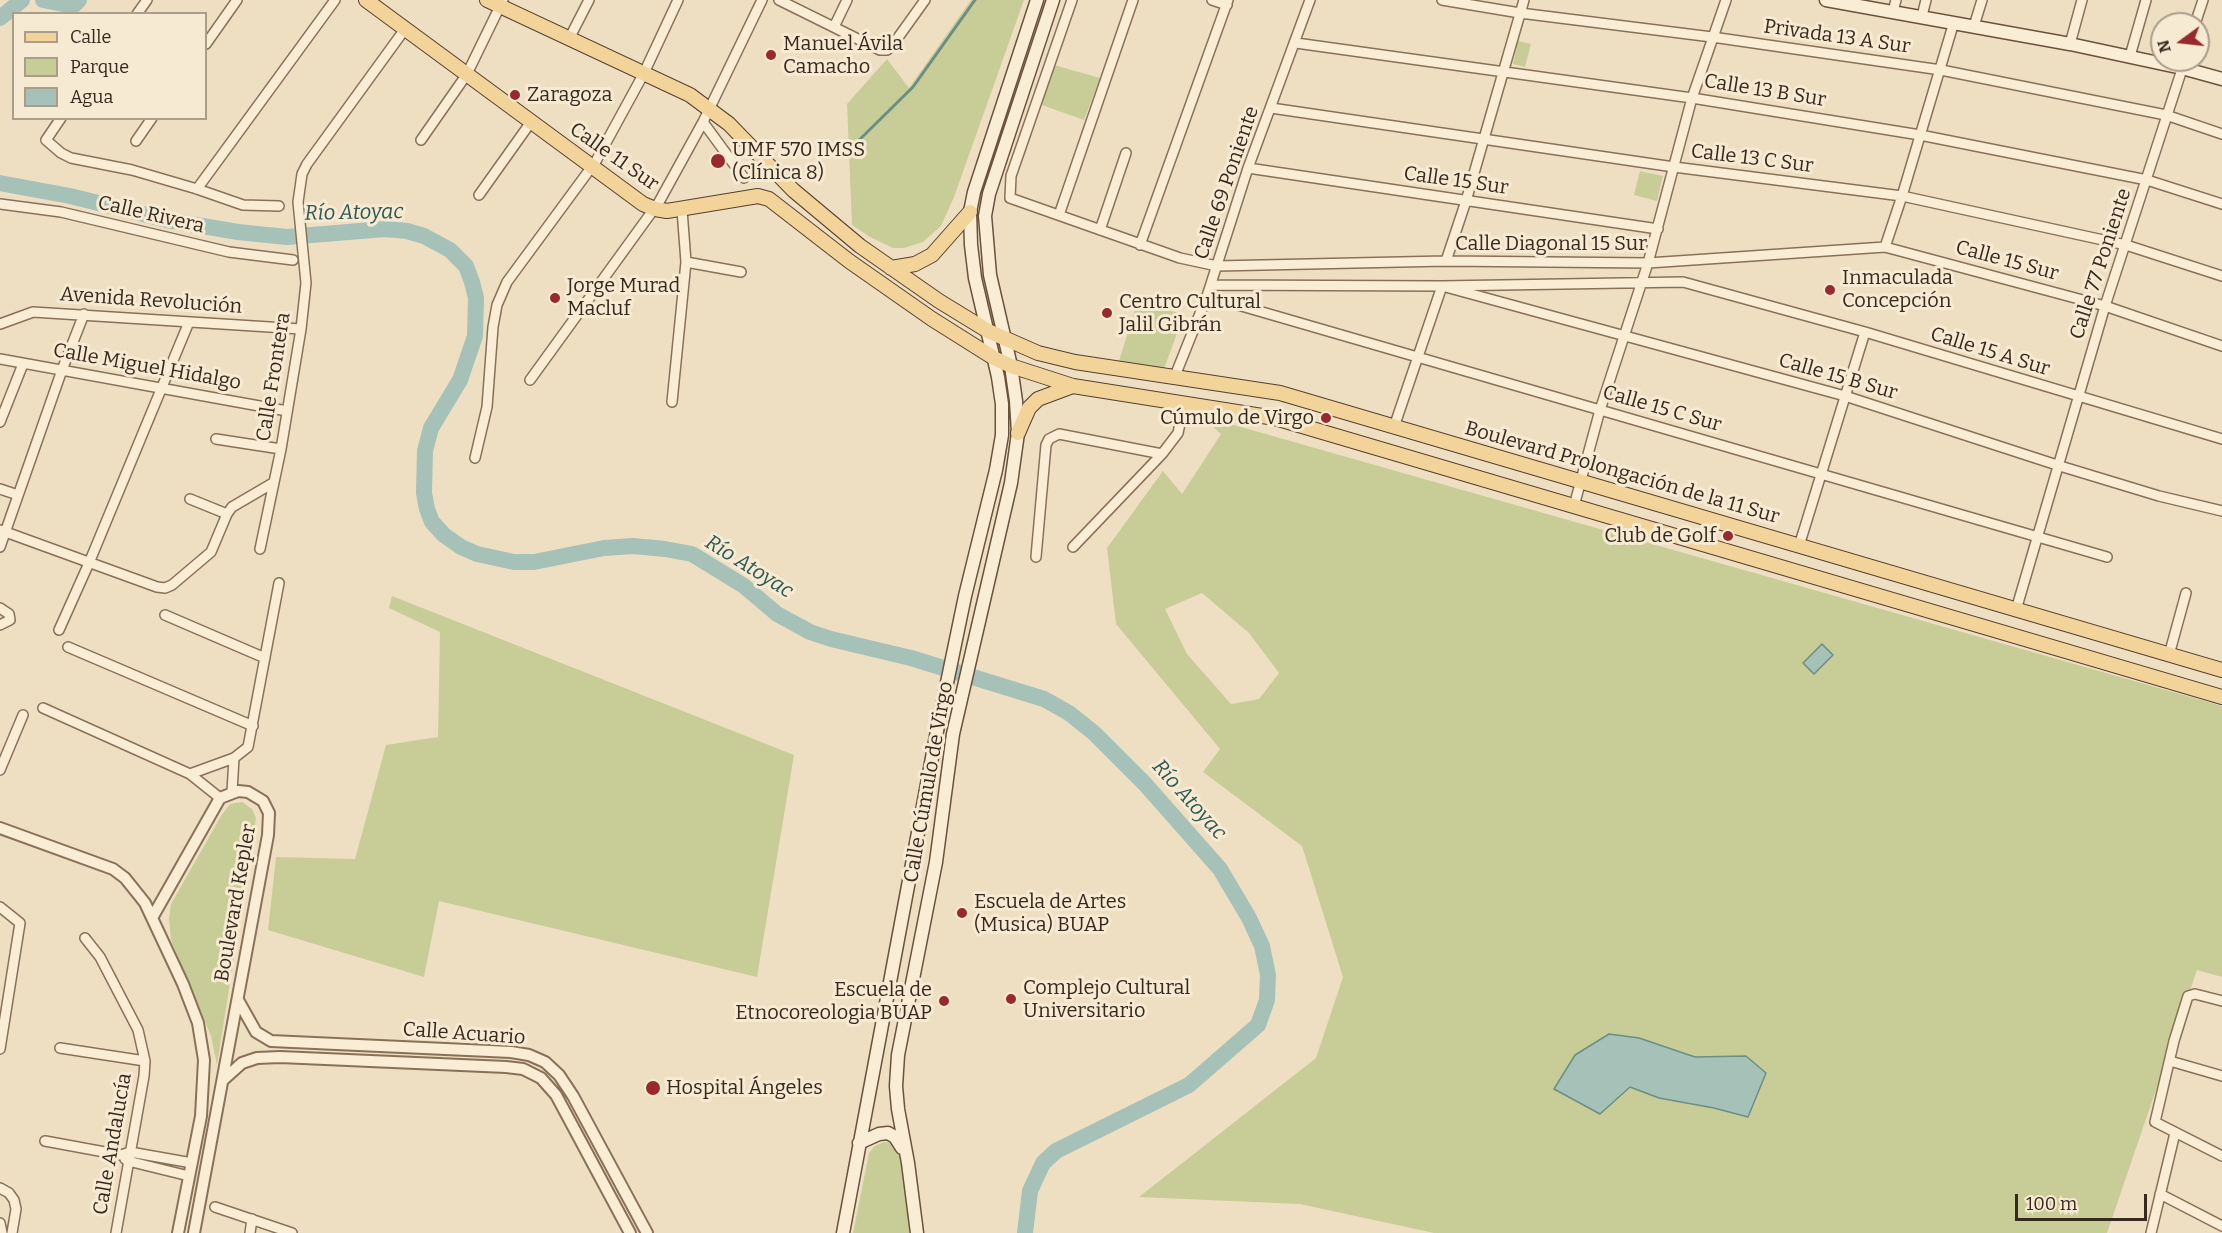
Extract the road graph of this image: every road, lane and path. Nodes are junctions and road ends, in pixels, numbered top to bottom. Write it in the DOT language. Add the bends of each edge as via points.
graph roads {
  1 [pos="237,0"];
  2 [pos="334,0"];
  3 [pos="366,0"];
  4 [pos="487,0"];
  5 [pos="589,0"];
  6 [pos="678,0"];
  7 [pos="762,0"];
  8 [pos="779,0"];
  9 [pos="848,0"];
  10 [pos="925,0"];
  11 [pos="1037,0"];
  12 [pos="1053,0"];
  13 [pos="1072,0"];
  14 [pos="1133,0"];
  15 [pos="1212,0"];
  16 [pos="1310,0"];
  17 [pos="1442,0"];
  18 [pos="1524,0"];
  19 [pos="1726,0"];
  20 [pos="1826,0"];
  21 [pos="1926,0"];
  22 [pos="1982,0"];
  23 [pos="2082,0"];
  24 [pos="2146,0"];
  25 [pos="1228,2"];
  26 [pos="501,3"];
  27 [pos="1869,3"];
  28 [pos="1895,5"];
  29 [pos="1520,13"];
  30 [pos="1922,16"];
  31 [pos="1954,22"];
  32 [pos="1974,26"];
  33 [pos="834,27"];
  34 [pos="405,29"];
  35 [pos="1712,37"];
  36 [pos="570,39"];
  37 [pos="207,43"];
  38 [pos="1296,43"];
  39 [pos="2070,44"];
  40 [pos="2130,56"];
  41 [pos="2150,59"];
  42 [pos="1941,70"];
  43 [pos="1503,72"];
  44 [pos="2180,72"];
  45 [pos="2204,72"];
  46 [pos="644,73"];
  47 [pos="467,74"];
  48 [pos="2222,79"];
  49 [pos="1692,98"];
  50 [pos="1271,108"];
  51 [pos="710,109"];
  52 [pos="2166,115"];
  53 [pos="60,120"];
  54 [pos="151,120"];
  55 [pos="531,122"];
  56 [pos="703,122"];
  57 [pos="2222,134"];
  58 [pos="1920,135"];
  59 [pos="1484,138"];
  60 [pos="421,140"];
  61 [pos="136,141"];
  62 [pos="1126,153"];
  63 [pos="592,166"];
  64 [pos="1674,167"];
  65 [pos="1248,168"];
  66 [pos="744,178"];
  67 [pos="2147,180"];
  68 [pos="197,189"];
  69 [pos="479,195"];
  70 [pos="1902,196"];
  71 [pos="1466,201"];
  72 [pos="0,204"];
  73 [pos="2222,204"];
  74 [pos="279,206"];
  75 [pos="657,206"];
  76 [pos="682,210"];
  77 [pos="970,212"];
  78 [pos="1059,215"];
  79 [pos="1658,229"];
  80 [pos="1100,230"];
  81 [pos="1140,245"];
  82 [pos="2126,245"];
  83 [pos="1885,247"];
  84 [pos="293,260"];
  85 [pos="1446,261"];
  86 [pos="686,262"];
  87 [pos="1648,263"];
  88 [pos="1217,266"];
  89 [pos="891,268"];
  90 [pos="741,272"];
  91 [pos="2222,276"];
  92 [pos="1642,282"];
  93 [pos="1211,285"];
  94 [pos="1442,286"];
  95 [pos="1207,296"];
  96 [pos="939,301"];
  97 [pos="2105,306"];
  98 [pos="84,314"];
  99 [pos="932,319"];
  100 [pos="189,322"];
  101 [pos="0,324"];
  102 [pos="301,329"];
  103 [pos="988,331"];
  104 [pos="1865,332"];
  105 [pos="1624,337"];
  106 [pos="1005,339"];
  107 [pos="2222,346"];
  108 [pos="1417,356"];
  109 [pos="994,358"];
  110 [pos="0,359"];
  111 [pos="22,364"];
  112 [pos="1011,366"];
  113 [pos="62,370"];
  114 [pos="1175,376"];
  115 [pos="530,380"];
  116 [pos="1073,386"];
  117 [pos="161,388"];
  118 [pos="1845,396"];
  119 [pos="2080,397"];
  120 [pos="1169,401"];
  121 [pos="672,402"];
  122 [pos="1600,410"];
  123 [pos="287,411"];
  124 [pos="0,422"];
  125 [pos="1394,427"];
  126 [pos="1018,433"];
  127 [pos="216,439"];
  128 [pos="2222,439"];
  129 [pos="281,449"];
  130 [pos="1162,454"];
  131 [pos="475,458"];
  132 [pos="2060,466"];
  133 [pos="1821,474"];
  134 [pos="1579,481"];
  135 [pos="273,483"];
  136 [pos="0,489"];
  137 [pos="18,495"];
  138 [pos="190,499"];
  139 [pos="1574,506"];
  140 [pos="2222,512"];
  141 [pos="227,514"];
  142 [pos="3,531"];
  143 [pos="2038,537"];
  144 [pos="1799,546"];
  145 [pos="0,547"];
  146 [pos="1073,547"];
  147 [pos="260,549"];
  148 [pos="1036,557"];
  149 [pos="2107,557"];
  150 [pos="89,563"];
  151 [pos="279,583"];
  152 [pos="2186,593"];
  153 [pos="0,608"];
  154 [pos="2016,610"];
  155 [pos="165,615"];
  156 [pos="0,625"];
  157 [pos="59,630"];
  158 [pos="68,647"];
  159 [pos="2169,655"];
  160 [pos="265,658"];
  161 [pos="2222,670"];
  162 [pos="2222,697"];
  163 [pos="43,708"];
  164 [pos="23,715"];
  165 [pos="253,726"];
  166 [pos="234,758"];
  167 [pos="0,770"];
  168 [pos="190,774"];
  169 [pos="232,792"];
  170 [pos="220,798"];
  171 [pos="0,828"];
  172 [pos="0,907"];
  173 [pos="152,918"];
  174 [pos="85,938"];
  175 [pos="893,971"];
  176 [pos="237,999"];
  177 [pos="2222,1001"];
  178 [pos="907,1010"];
  179 [pos="364,1046"];
  180 [pos="0,1047"];
  181 [pos="60,1048"];
  182 [pos="145,1061"];
  183 [pos="2169,1061"];
  184 [pos="365,1062"];
  185 [pos="2222,1076"];
  186 [pos="222,1080"];
  187 [pos="2175,1133"];
  188 [pos="45,1141"];
  189 [pos="859,1143"];
  190 [pos="126,1156"];
  191 [pos="2222,1156"];
  192 [pos="208,1157"];
  193 [pos="193,1159"];
  194 [pos="908,1163"];
  195 [pos="189,1176"];
  196 [pos="0,1188"];
  197 [pos="2160,1194"];
  198 [pos="215,1206"];
  199 [pos="252,1219"];
  200 [pos="0,1223"];
  201 [pos="2222,1226"];
  202 [pos="2,1233"];
  203 [pos="12,1233"];
  204 [pos="116,1233"];
  205 [pos="178,1233"];
  206 [pos="194,1233"];
  207 [pos="250,1233"];
  208 [pos="292,1233"];
  209 [pos="630,1233"];
  210 [pos="647,1233"];
  211 [pos="843,1233"];
  212 [pos="917,1233"];
  213 [pos="2151,1233"];
  1 -- 37 [label="street"];
  2 -- 68 [label="street"];
  3 -- 34 [label="main road, Calle 11 Sur"];
  4 -- 26 [label="main road"];
  5 -- 36 [label="street"];
  6 -- 46 [label="street"];
  7 -- 51 [label="street"];
  8 -- 33 [label="street"];
  9 -- 33 [label="street"];
  10 -- 33 [label="street" via="886,50"];
  11 -- 77 [label="main road, Calle Cúmulo de Virgo"];
  12 -- 106 [label="main road, Calle Cúmulo de Virgo" via="985,216 990,275"];
  13 -- 78 [label="street, Calle Diagonal 15 Sur" via="1009,190 1010,198"];
  14 -- 78 [label="street"];
  15 -- 25 [label="street"];
  16 -- 38 [label="street, Calle 69 Poniente"];
  17 -- 29 [label="street, Privada 13 A Sur"];
  18 -- 29 [label="street"];
  19 -- 35 [label="street"];
  20 -- 27 [label="main road"];
  21 -- 30 [label="street"];
  22 -- 32 [label="street"];
  23 -- 39 [label="street"];
  24 -- 40 [label="street"];
  25 -- 81 [label="street"];
  26 -- 36 [label="main road"];
  26 -- 47 [label="street"];
  27 -- 28 [label="main road"];
  28 -- 30 [label="main road"];
  29 -- 35 [label="street, Privada 13 A Sur"];
  29 -- 43 [label="street"];
  30 -- 31 [label="main road"];
  31 -- 32 [label="main road"];
  31 -- 42 [label="street"];
  32 -- 39 [label="main road"];
  34 -- 47 [label="main road, Calle 11 Sur"];
  34 -- 102 [label="street, Calle Frontera" via="307,164 299,187 306,283"];
  35 -- 42 [label="street, Privada 13 A Sur"];
  35 -- 49 [label="street"];
  36 -- 46 [label="main road"];
  38 -- 43 [label="street, Calle 13 B Sur"];
  38 -- 50 [label="street, Calle 69 Poniente"];
  39 -- 40 [label="main road"];
  40 -- 41 [label="main road"];
  42 -- 52 [label="street, Privada 13 A Sur"];
  42 -- 58 [label="street"];
  43 -- 49 [label="street, Calle 13 B Sur"];
  43 -- 59 [label="street"];
  44 -- 52 [label="street, Calle 77 Poniente"];
  45 -- 48 [label="main road"];
  46 -- 51 [label="main road"];
  46 -- 63 [label="street"];
  47 -- 55 [label="main road, Calle 11 Sur"];
  47 -- 60 [label="street"];
  49 -- 58 [label="street, Calle 13 B Sur"];
  49 -- 64 [label="street"];
  50 -- 59 [label="street, Calle 13 C Sur"];
  50 -- 65 [label="street, Calle 69 Poniente"];
  51 -- 56 [label="street"];
  51 -- 89 [label="main road" via="793,190"];
  52 -- 57 [label="street, Privada 13 A Sur"];
  52 -- 67 [label="street, Calle 77 Poniente"];
  53 -- 68 [label="street" via="46,140 71,158"];
  54 -- 61 [label="street"];
  55 -- 63 [label="main road, Calle 11 Sur"];
  55 -- 69 [label="street"];
  56 -- 66 [label="street"];
  56 -- 75 [label="street"];
  58 -- 67 [label="street, Calle 13 B Sur"];
  58 -- 70 [label="street"];
  59 -- 64 [label="street, Calle 13 C Sur"];
  59 -- 71 [label="street"];
  62 -- 80 [label="street"];
  63 -- 75 [label="main road, Calle 11 Sur" via="643,204"];
  63 -- 131 [label="street" via="507,282 497,305 487,407"];
  64 -- 70 [label="street, Calle 13 C Sur"];
  64 -- 79 [label="street"];
  65 -- 71 [label="street, Calle 15 Sur"];
  65 -- 88 [label="street, Calle 69 Poniente"];
  67 -- 73 [label="street, Calle 13 B Sur"];
  67 -- 82 [label="street, Calle 77 Poniente"];
  68 -- 74 [label="street" via="243,205"];
  70 -- 82 [label="street, Calle 13 C Sur"];
  70 -- 83 [label="street"];
  71 -- 79 [label="street, Calle 15 Sur"];
  71 -- 85 [label="street"];
  72 -- 84 [label="street, Calle Rivera" via="61,212 229,252"];
  75 -- 76 [label="main road, Calle 11 Sur"];
  75 -- 115 [label="street"];
  76 -- 86 [label="street"];
  76 -- 99 [label="main road, Calle 11 Sur" via="758,196 769,199"];
  77 -- 89 [label="main road" via="932,255 915,264"];
  77 -- 103 [label="main road, Calle Cúmulo de Virgo" via="975,278"];
  78 -- 80 [label="street, Calle Diagonal 15 Sur"];
  79 -- 87 [label="street"];
  80 -- 81 [label="street, Calle Diagonal 15 Sur"];
  81 -- 88 [label="street, Calle Diagonal 15 Sur"];
  82 -- 91 [label="street, Calle 13 C Sur"];
  82 -- 97 [label="street, Calle 77 Poniente"];
  83 -- 87 [label="street, Calle Diagonal 15 Sur"];
  83 -- 97 [label="street, Calle 15 Sur"];
  85 -- 87 [label="street, Calle Diagonal 15 Sur"];
  85 -- 88 [label="street, Calle Diagonal 15 Sur"];
  86 -- 90 [label="street"];
  86 -- 121 [label="street"];
  87 -- 92 [label="street"];
  88 -- 93 [label="street, Calle 69 Poniente"];
  89 -- 96 [label="main road"];
  92 -- 94 [label="street, Calle Diagonal 15 Sur"];
  92 -- 104 [label="street, Calle 15 A Sur" via="1683,282"];
  92 -- 105 [label="street"];
  93 -- 94 [label="street, Calle Diagonal 15 Sur"];
  93 -- 95 [label="street, Calle 69 Poniente"];
  94 -- 105 [label="street, Calle 15 B Sur"];
  94 -- 108 [label="street"];
  95 -- 108 [label="street, Calle 15 C Sur"];
  95 -- 114 [label="street, Calle 69 Poniente"];
  96 -- 99 [label="main road"];
  96 -- 103 [label="main road"];
  97 -- 107 [label="street, Calle 15 Sur"];
  97 -- 119 [label="street, Calle 77 Poniente"];
  98 -- 100 [label="street, Avenida Revolución"];
  98 -- 101 [label="street, Avenida Revolución" via="33,312"];
  98 -- 113 [label="street"];
  99 -- 109 [label="main road, Calle 11 Sur"];
  100 -- 102 [label="street, Avenida Revolución"];
  100 -- 117 [label="street"];
  102 -- 123 [label="street, Calle Frontera"];
  103 -- 106 [label="main road"];
  103 -- 109 [label="main road, Calle Cúmulo de Virgo"];
  104 -- 118 [label="street"];
  104 -- 119 [label="street, Calle 15 A Sur"];
  105 -- 118 [label="street, Calle 15 B Sur"];
  105 -- 122 [label="street"];
  106 -- 112 [label="main road, Calle Cúmulo de Virgo"];
  106 -- 114 [label="main road, Boulevard Prolongación de la 11 Sur" via="1076,362"];
  108 -- 122 [label="street, Calle 15 C Sur"];
  108 -- 125 [label="street"];
  109 -- 112 [label="main road, Calle 11 Sur"];
  109 -- 175 [label="main road, Calle Cúmulo de Virgo" via="1002,404 1002,435 937,731"];
  110 -- 111 [label="street, Calle Miguel Hidalgo"];
  111 -- 113 [label="street, Calle Miguel Hidalgo"];
  111 -- 124 [label="street"];
  112 -- 116 [label="main road"];
  112 -- 126 [label="main road, Calle Cúmulo de Virgo"];
  113 -- 117 [label="street, Calle Miguel Hidalgo"];
  113 -- 137 [label="street"];
  114 -- 125 [label="main road, Boulevard Prolongación de la 11 Sur" via="1280,393"];
  116 -- 120 [label="main road"];
  116 -- 126 [label="main road" via="1038,399 1029,408"];
  117 -- 123 [label="street, Calle Miguel Hidalgo"];
  117 -- 150 [label="street"];
  118 -- 132 [label="street, Calle 15 B Sur"];
  118 -- 133 [label="street"];
  119 -- 128 [label="street, Calle 15 A Sur"];
  119 -- 132 [label="street, Calle 77 Poniente"];
  120 -- 130 [label="street" via="1181,419 1180,427"];
  120 -- 139 [label="main road" via="1275,418"];
  122 -- 133 [label="street, Calle 15 C Sur"];
  122 -- 134 [label="street"];
  123 -- 129 [label="street, Calle Frontera"];
  125 -- 134 [label="main road, Boulevard Prolongación de la 11 Sur"];
  126 -- 178 [label="main road, Calle Cúmulo de Virgo" via="1011,483 953,734 936,862"];
  127 -- 129 [label="street"];
  129 -- 135 [label="street, Calle Frontera"];
  130 -- 146 [label="street"];
  130 -- 148 [label="street" via="1059,434 1049,439"];
  132 -- 140 [label="street, Calle 15 B Sur"];
  132 -- 143 [label="street, Calle 77 Poniente"];
  133 -- 143 [label="street, Calle 15 C Sur"];
  133 -- 144 [label="street"];
  134 -- 139 [label="street"];
  134 -- 144 [label="main road, Boulevard Prolongación de la 11 Sur"];
  135 -- 141 [label="street" via="242,500"];
  135 -- 147 [label="street, Calle Frontera"];
  136 -- 137 [label="street"];
  137 -- 142 [label="street"];
  138 -- 141 [label="street"];
  139 -- 162 [label="main road"];
  141 -- 150 [label="street" via="211,552 165,588"];
  142 -- 145 [label="street"];
  142 -- 150 [label="street"];
  143 -- 149 [label="street, Calle 15 C Sur"];
  143 -- 154 [label="street, Calle 77 Poniente"];
  144 -- 154 [label="main road, Boulevard Prolongación de la 11 Sur"];
  150 -- 157 [label="street"];
  151 -- 160 [label="street"];
  152 -- 159 [label="street"];
  153 -- 156 [label="street" via="9,614 10,620"];
  154 -- 159 [label="main road, Boulevard Prolongación de la 11 Sur"];
  155 -- 160 [label="street"];
  158 -- 165 [label="street"];
  159 -- 161 [label="main road, Boulevard Prolongación de la 11 Sur"];
  160 -- 165 [label="street"];
  163 -- 168 [label="street"];
  164 -- 167 [label="street"];
  165 -- 166 [label="street" via="248,747"];
  166 -- 168 [label="street"];
  166 -- 169 [label="street"];
  168 -- 170 [label="street"];
  169 -- 170 [label="street"];
  169 -- 176 [label="street, Boulevard Kepler" via="248,792 258,797 270,819"];
  170 -- 173 [label="street, Boulevard Kepler"];
  171 -- 173 [label="street" via="113,869 125,878"];
  172 -- 180 [label="street" via="20,923"];
  173 -- 193 [label="street, Boulevard Kepler" via="198,1023 204,1060 201,1116"];
  174 -- 182 [label="street" via="100,957 138,1030"];
  175 -- 178 [label="main road" via="905,973"];
  175 -- 189 [label="main road, Calle Cúmulo de Virgo"];
  176 -- 179 [label="street, Calle Acuario" via="256,1032 271,1041"];
  176 -- 186 [label="street, Boulevard Kepler"];
  177 -- 183 [label="street" via="2188,996"];
  178 -- 194 [label="main road, Calle Cúmulo de Virgo" via="896,1086"];
  179 -- 184 [label="street"];
  179 -- 210 [label="street, Calle Acuario" via="511,1052 545,1062 573,1096"];
  181 -- 182 [label="street"];
  182 -- 190 [label="street, Calle Andalucía"];
  183 -- 185 [label="street"];
  183 -- 187 [label="street" via="2156,1124"];
  184 -- 186 [label="street, Calle Acuario" via="257,1058 242,1063"];
  184 -- 209 [label="street, Calle Acuario" via="506,1067 523,1069 541,1078 556,1095"];
  186 -- 192 [label="street, Boulevard Kepler"];
  187 -- 191 [label="street"];
  187 -- 197 [label="street"];
  188 -- 190 [label="street"];
  189 -- 194 [label="main road" via="888,1133 901,1144"];
  189 -- 211 [label="main road, Calle Cúmulo de Virgo"];
  190 -- 193 [label="street"];
  190 -- 195 [label="street"];
  190 -- 204 [label="street, Calle Andalucía"];
  192 -- 193 [label="street"];
  192 -- 206 [label="street, Boulevard Kepler"];
  193 -- 195 [label="street, Boulevard Kepler"];
  194 -- 212 [label="main road, Calle Cúmulo de Virgo"];
  195 -- 205 [label="street, Boulevard Kepler"];
  196 -- 203 [label="street" via="14,1200 16,1219"];
  197 -- 201 [label="street"];
  197 -- 213 [label="street"];
  198 -- 199 [label="street"];
  199 -- 207 [label="street"];
  199 -- 208 [label="street"];
  200 -- 202 [label="street"];
}
